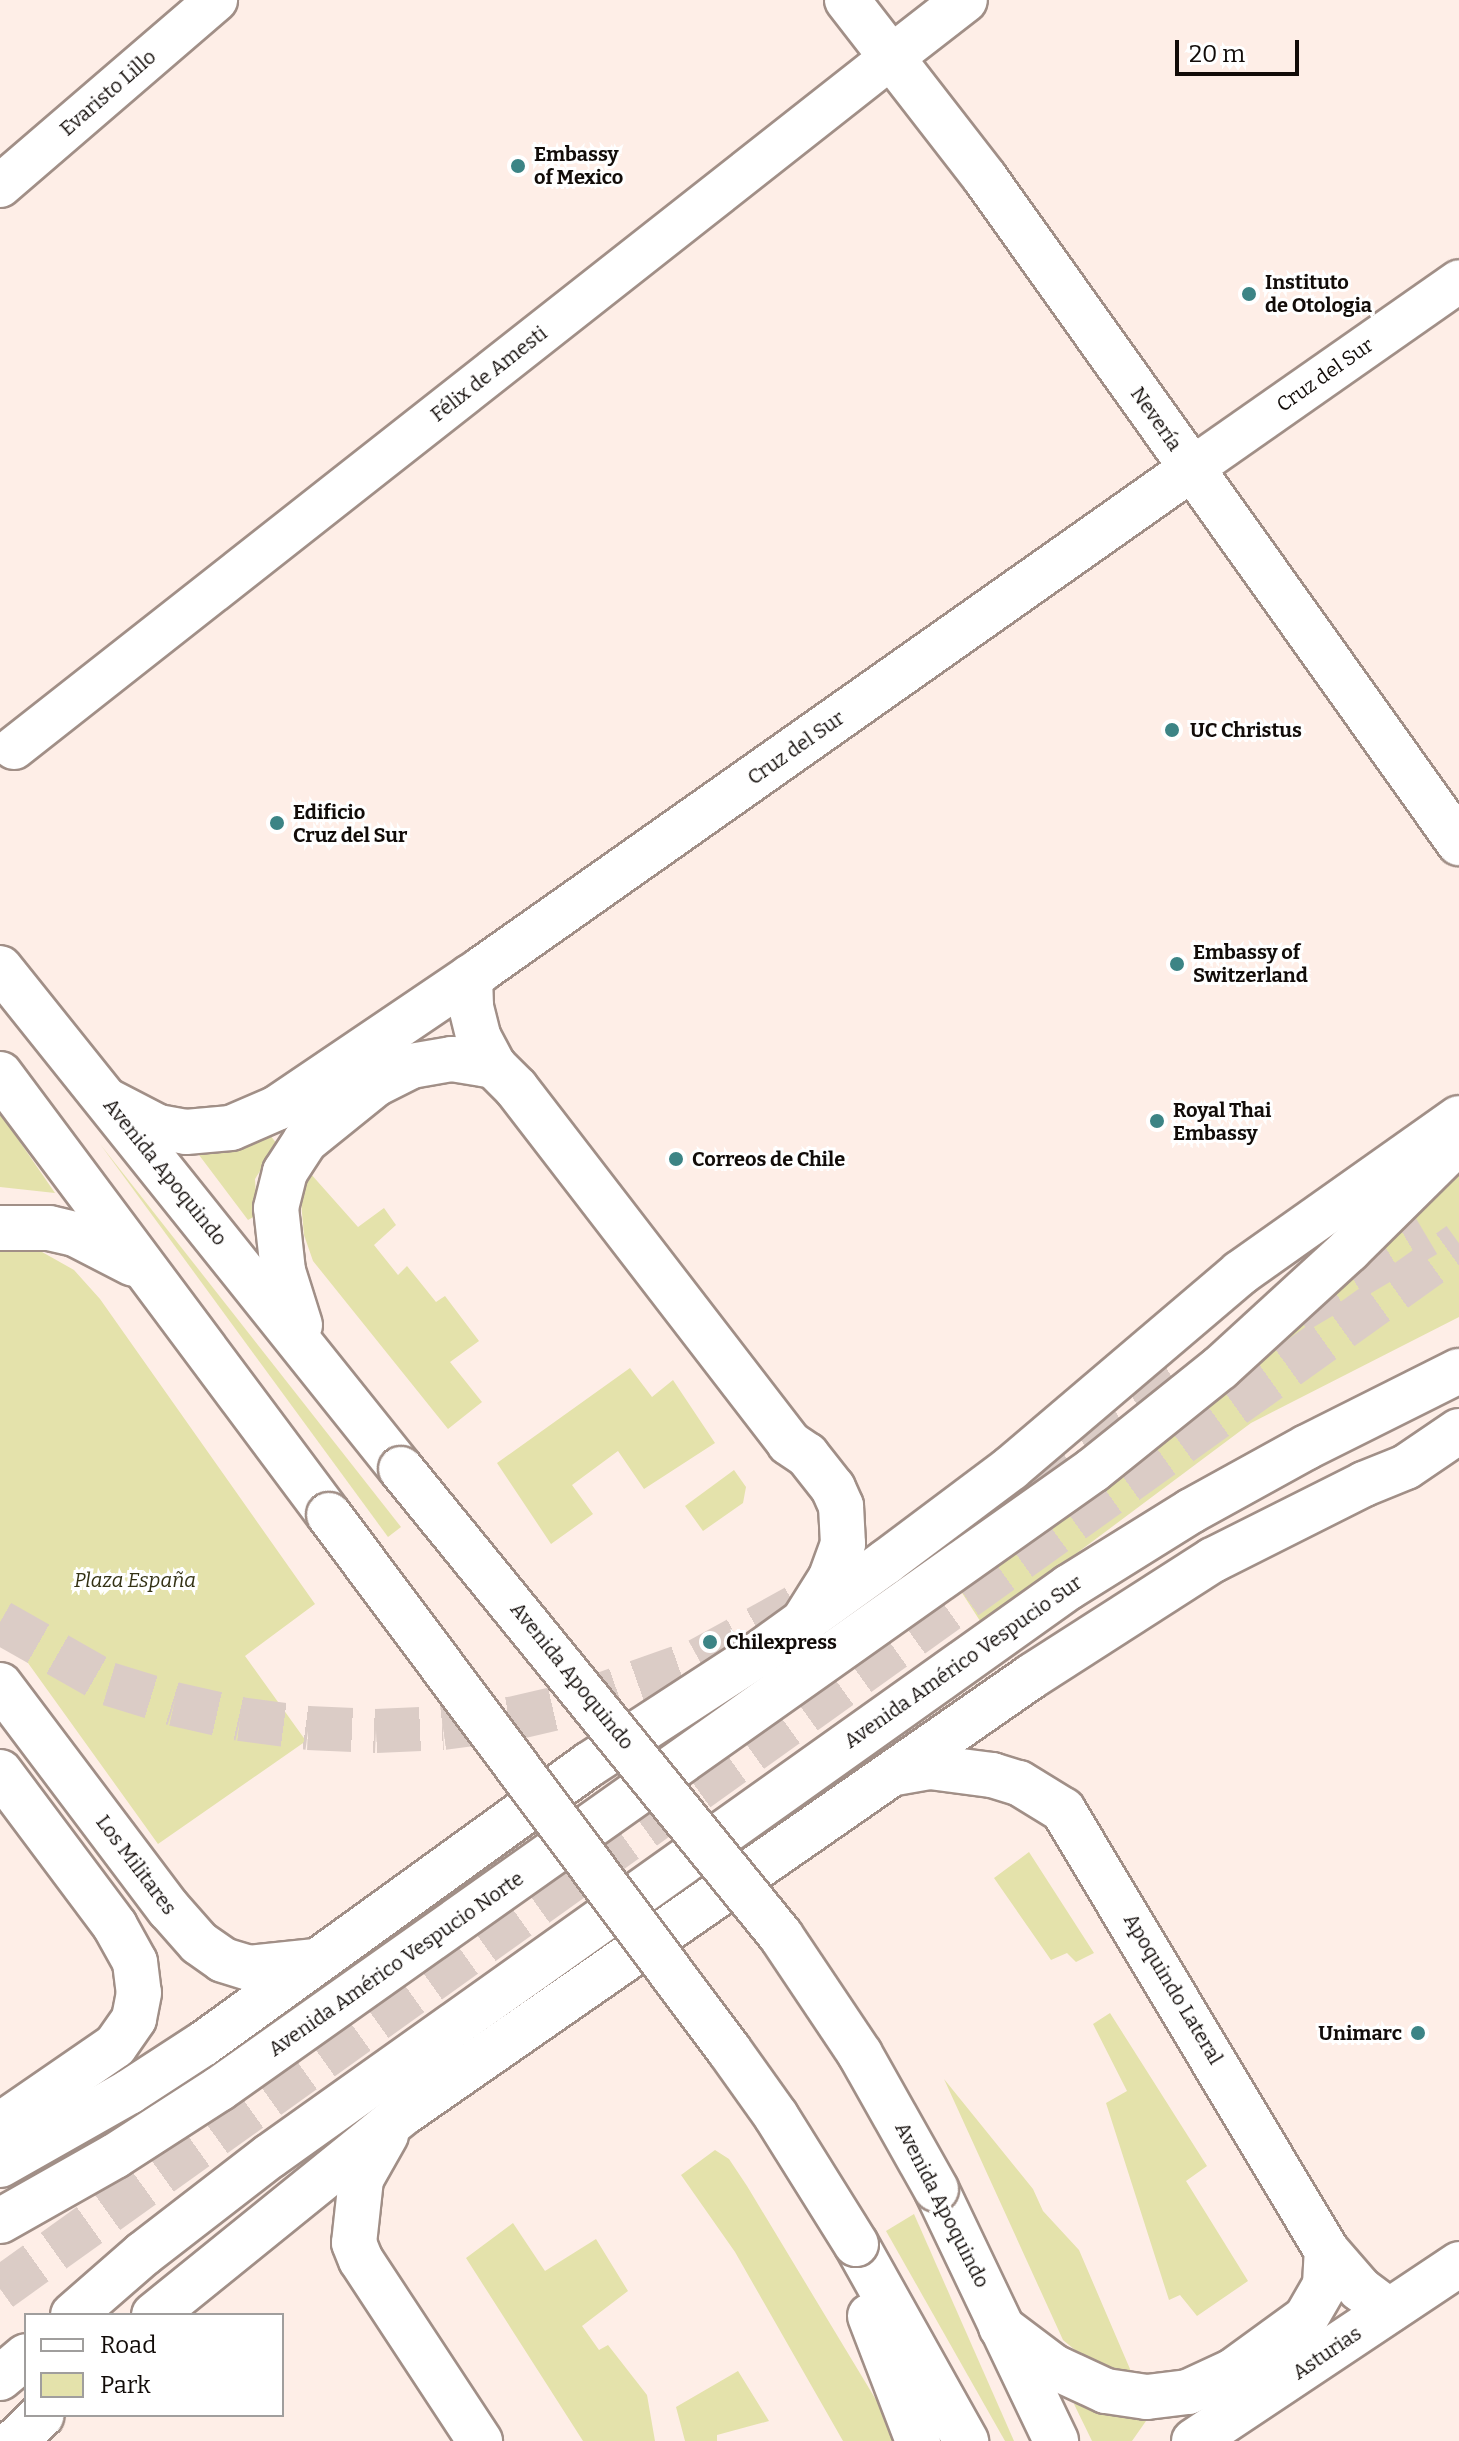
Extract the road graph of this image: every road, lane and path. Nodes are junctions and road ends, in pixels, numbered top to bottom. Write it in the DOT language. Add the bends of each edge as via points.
graph roads {
  1 [pos="216,0"];
  2 [pos="847,0"];
  3 [pos="965,0"];
  4 [pos="893,56"];
  5 [pos="0,186"];
  6 [pos="1459,281"];
  7 [pos="1191,469"];
  8 [pos="14,748"];
  9 [pos="1459,843"];
  10 [pos="0,968"];
  11 [pos="470,977"];
  12 [pos="494,1066"];
  13 [pos="0,1074"];
  14 [pos="108,1101"];
  15 [pos="1459,1118"];
  16 [pos="1459,1141"];
  17 [pos="0,1228"];
  18 [pos="146,1272"];
  19 [pos="313,1357"];
  20 [pos="1459,1371"];
  21 [pos="1459,1431"];
  22 [pos="803,1622"];
  23 [pos="0,1685"];
  24 [pos="0,1772"];
  25 [pos="893,1773"];
  26 [pos="316,1961"];
  27 [pos="405,2112"];
  28 [pos="0,2125"];
  29 [pos="0,2165"];
  30 [pos="0,2221"];
  31 [pos="1327,2251"];
  32 [pos="862,2257"];
  33 [pos="1459,2264"];
  34 [pos="1389,2311"];
  35 [pos="75,2313"];
  36 [pos="156,2313"];
  37 [pos="1001,2327"];
  38 [pos="24,2358"];
  39 [pos="0,2378"];
  40 [pos="40,2417"];
  41 [pos="15,2441"];
  42 [pos="480,2441"];
  43 [pos="918,2441"];
  44 [pos="966,2441"];
  45 [pos="1056,2441"];
  46 [pos="1194,2441"];
  1 -- 5 [label="street, Evaristo Lillo"];
  2 -- 4 [label="main road, Nevería"];
  3 -- 4 [label="main road, Félix de Amesti"];
  4 -- 7 [label="main road, Nevería"];
  4 -- 8 [label="street, Félix de Amesti"];
  6 -- 7 [label="street, Cruz del Sur"];
  7 -- 9 [label="main road, Nevería"];
  7 -- 11 [label="main road, Cruz del Sur"];
  10 -- 14 [label="main road, Avenida Apoquindo"];
  11 -- 12 [label="main road" via="478,1036"];
  11 -- 14 [label="main road, Cruz del Sur" via="253,1121 186,1132 132,1116"];
  12 -- 19 [label="main road" via="452,1059 393,1074 314,1131 294,1156 279,1190 276,1225 295,1315"];
  12 -- 22 [label="main road" via="526,1100 789,1443 807,1455 833,1488 841,1506 843,1544 830,1579"];
  13 -- 18 [label="main road"];
  14 -- 19 [label="main road, Avenida Apoquindo"];
  15 -- 22 [label="main road" via="1240,1273 1011,1468"];
  16 -- 30 [label="main road, Avenida Américo Vespucio Norte" via="1349,1250 1152,1425 219,2089"];
  17 -- 18 [label="main road" via="75,1234"];
  18 -- 32 [label="main road, bridge" via="729,2050"];
  19 -- 37 [label="main road, Avenida Apoquindo, bridge" via="781,1936 860,2054 936,2189"];
  20 -- 35 [label="main road, Avenida Américo Vespucio Sur" via="1255,1475 1069,1587 206,2204"];
  21 -- 25 [label="main road" via="1406,1467 1178,1582"];
  22 -- 26 [label="main road" via="590,1764"];
  23 -- 26 [label="main road, Los Militares" via="199,1943 223,1960 249,1968"];
  24 -- 28 [label="main road" via="125,1942 139,1976 134,2019 115,2046"];
  25 -- 27 [label="main road"];
  25 -- 31 [label="main road, Apoquindo Lateral" via="962,1768 1019,1783 1063,1810"];
  26 -- 29 [label="main road" via="129,2092"];
  27 -- 36 [label="main road"];
  27 -- 42 [label="main road" via="376,2147 361,2179 354,2243"];
  31 -- 34 [label="main road, Apoquindo Lateral" via="1360,2289"];
  31 -- 37 [label="main road" via="1325,2285 1306,2318 1233,2371 1188,2392 1147,2397 1106,2391 1054,2367"];
  32 -- 43 [label="main road" via="870,2317"];
  32 -- 44 [label="main road"];
  33 -- 34 [label="main road, Asturias"];
  34 -- 46 [label="main road, Asturias"];
  37 -- 45 [label="main road, Avenida Apoquindo"];
  38 -- 39 [label="main road"];
  40 -- 41 [label="main road"];
}
